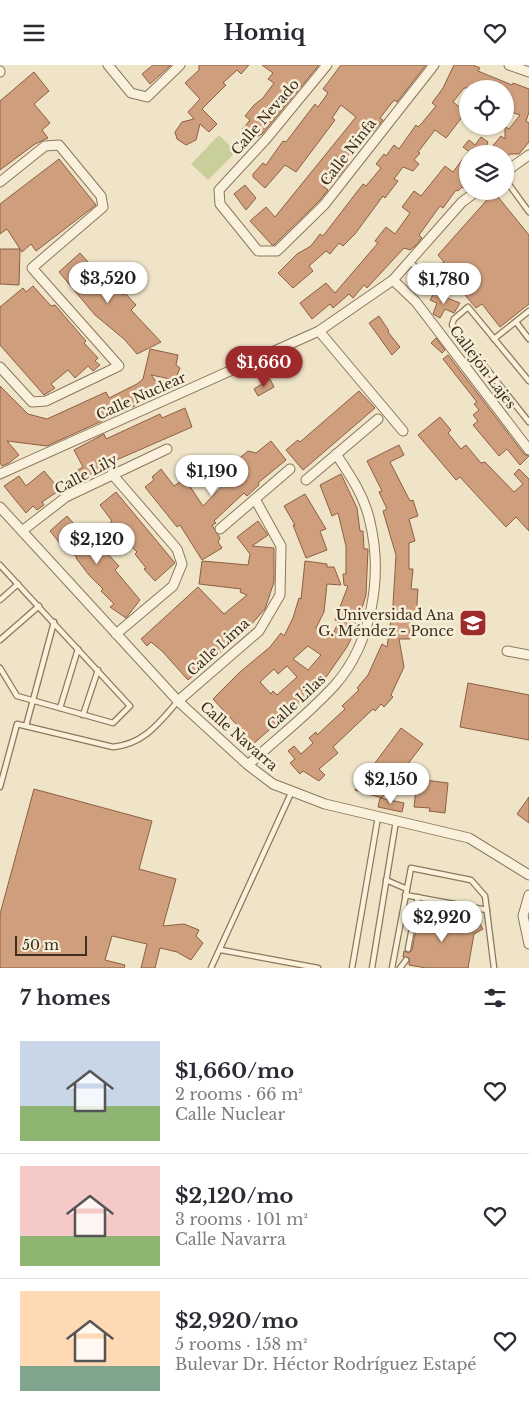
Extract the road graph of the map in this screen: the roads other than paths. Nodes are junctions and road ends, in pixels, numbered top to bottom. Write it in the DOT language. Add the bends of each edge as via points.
graph roads {
  1 [pos="108,65"];
  2 [pos="180,65"];
  3 [pos="327,65"];
  4 [pos="434,65"];
  5 [pos="509,65"];
  6 [pos="529,72"];
  7 [pos="529,155"];
  8 [pos="514,166"];
  9 [pos="0,182"];
  10 [pos="514,191"];
  11 [pos="465,200"];
  12 [pos="529,212"];
  13 [pos="278,251"];
  14 [pos="409,261"];
  15 [pos="393,279"];
  16 [pos="435,284"];
  17 [pos="529,311"];
  18 [pos="516,322"];
  19 [pos="319,331"];
  20 [pos="494,339"];
  21 [pos="529,339"];
  22 [pos="0,367"];
  23 [pos="529,381"];
  24 [pos="378,419"];
  25 [pos="529,422"];
  26 [pos="403,431"];
  27 [pos="167,449"];
  28 [pos="529,450"];
  29 [pos="336,454"];
  30 [pos="290,469"];
  31 [pos="112,473"];
  32 [pos="0,474"];
  33 [pos="306,480"];
  34 [pos="254,499"];
  35 [pos="0,507"];
  36 [pos="220,529"];
  37 [pos="22,531"];
  38 [pos="0,566"];
  39 [pos="18,584"];
  40 [pos="0,600"];
  41 [pos="39,606"];
  42 [pos="54,623"];
  43 [pos="116,634"];
  44 [pos="0,639"];
  45 [pos="78,649"];
  46 [pos="507,651"];
  47 [pos="529,655"];
  48 [pos="0,669"];
  49 [pos="98,670"];
  50 [pos="32,701"];
  51 [pos="178,701"];
  52 [pos="60,708"];
  53 [pos="83,715"];
  54 [pos="26,726"];
  55 [pos="248,765"];
  56 [pos="0,787"];
  57 [pos="292,791"];
  58 [pos="378,817"];
  59 [pos="396,821"];
  60 [pos="529,875"];
  61 [pos="386,880"];
  62 [pos="407,889"];
  63 [pos="406,895"];
  64 [pos="529,895"];
  65 [pos="418,897"];
  66 [pos="487,910"];
  67 [pos="529,944"];
  68 [pos="408,949"];
  69 [pos="221,950"];
  70 [pos="406,961"];
  71 [pos="211,968"];
  72 [pos="318,968"];
  73 [pos="352,968"];
  74 [pos="372,968"];
  75 [pos="392,968"];
  76 [pos="400,968"];
  77 [pos="494,968"];
  1 -- 2 [label="street" via="131,93 147,97"];
  3 -- 13 [label="street, Calle Nevado" via="219,190 220,204 258,251"];
  4 -- 13 [label="street, Calle Ninfa" via="324,205"];
  5 -- 6 [label="street"];
  7 -- 8 [label="street"];
  9 -- 22 [label="street" via="45,146 59,145 101,197 103,207 32,268 118,366 46,401 32,402"];
  10 -- 12 [label="lane"];
  11 -- 14 [label="street, Calle Nuclear"];
  14 -- 15 [label="street, Calle Nuclear"];
  14 -- 16 [label="lane"];
  15 -- 19 [label="street, Calle Nuclear"];
  15 -- 28 [label="street, Callejón Lajes" via="416,302"];
  17 -- 18 [label="lane"];
  18 -- 20 [label="lane"];
  18 -- 21 [label="lane"];
  19 -- 26 [label="street"];
  19 -- 32 [label="street, Calle Nuclear"];
  20 -- 23 [label="lane"];
  20 -- 25 [label="lane" via="468,307 452,323"];
  24 -- 29 [label="street"];
  27 -- 31 [label="street, Calle Lily"];
  29 -- 33 [label="street"];
  29 -- 55 [label="street, Calle Lilas" via="356,485 370,521 376,563 370,616 356,653 335,684"];
  30 -- 34 [label="street"];
  31 -- 37 [label="street, Calle Lily" via="66,497"];
  31 -- 43 [label="street" via="177,549 182,564 174,586"];
  34 -- 36 [label="street"];
  34 -- 51 [label="street, Calle Lima" via="282,545 280,595 259,631"];
  35 -- 37 [label="street, Calle Navarra"];
  37 -- 43 [label="street, Calle Navarra"];
  38 -- 39 [label="lane"];
  39 -- 40 [label="lane"];
  39 -- 41 [label="lane"];
  41 -- 42 [label="lane"];
  41 -- 44 [label="lane"];
  42 -- 45 [label="lane"];
  42 -- 50 [label="lane"];
  43 -- 51 [label="street, Calle Navarra"];
  45 -- 49 [label="lane"];
  45 -- 52 [label="lane"];
  46 -- 47 [label="street"];
  48 -- 50 [label="lane" via="17,696"];
  49 -- 53 [label="lane"];
  49 -- 53 [label="lane" via="130,706 113,723"];
  50 -- 52 [label="lane"];
  50 -- 54 [label="lane"];
  51 -- 54 [label="lane" via="154,729 125,746 113,747"];
  51 -- 55 [label="street, Calle Navarra"];
  52 -- 53 [label="lane"];
  54 -- 56 [label="lane" via="17,724"];
  55 -- 57 [label="street, Calle Navarra" via="273,783"];
  57 -- 58 [label="street, Calle Navarra" via="324,804"];
  57 -- 69 [label="lane"];
  58 -- 59 [label="street, Calle Navarra"];
  58 -- 73 [label="lane"];
  59 -- 60 [label="street, Calle Navarra" via="469,838"];
  59 -- 61 [label="lane"];
  61 -- 62 [label="lane"];
  61 -- 74 [label="lane"];
  62 -- 63 [label="lane"];
  62 -- 66 [label="lane" via="410,868 471,880 485,896"];
  63 -- 65 [label="lane"];
  63 -- 75 [label="lane"];
  64 -- 67 [label="street" via="523,916"];
  65 -- 66 [label="lane"];
  65 -- 68 [label="lane"];
  66 -- 77 [label="lane"];
  69 -- 71 [label="lane"];
  69 -- 72 [label="lane"];
  70 -- 76 [label="lane"];
}
